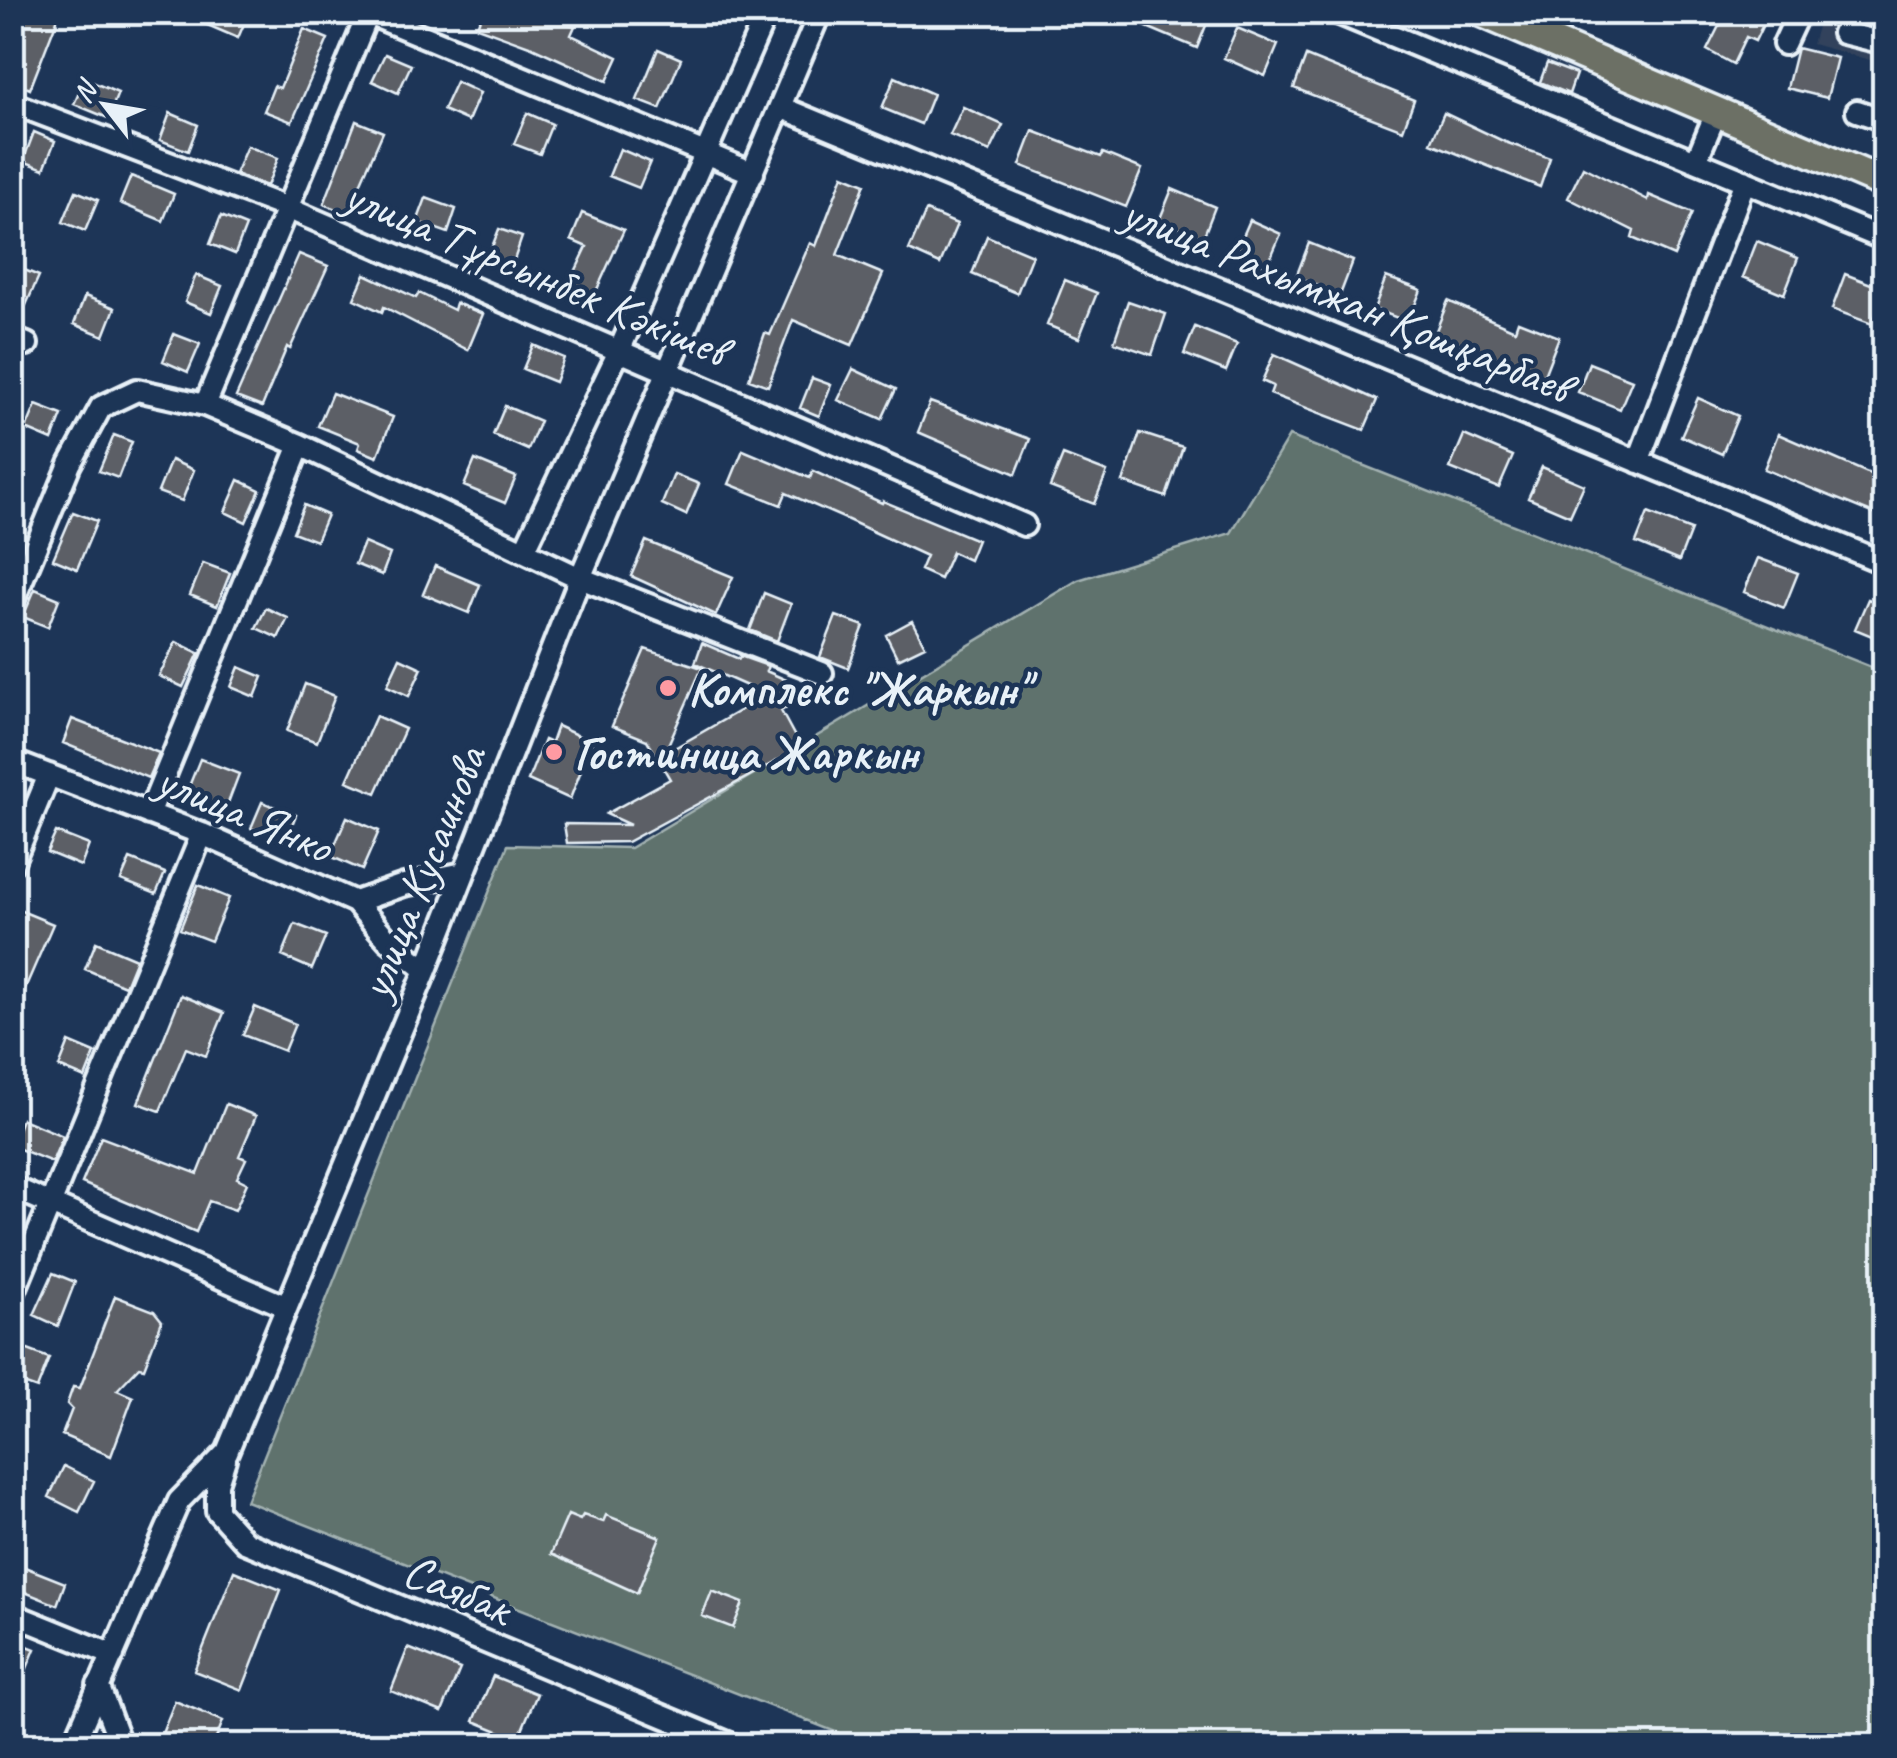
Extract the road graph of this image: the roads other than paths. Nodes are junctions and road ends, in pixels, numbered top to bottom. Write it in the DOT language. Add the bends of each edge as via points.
graph roads {
  1 [pos="767,12"];
  2 [pos="820,12"];
  3 [pos="1335,12"];
  4 [pos="1480,12"];
  5 [pos="1799,12"];
  6 [pos="1853,12"];
  7 [pos="368,13"];
  8 [pos="1884,43"];
  9 [pos="1784,44"];
  10 [pos="12,102"];
  11 [pos="780,107"];
  12 [pos="1857,111"];
  13 [pos="1716,112"];
  14 [pos="1884,120"];
  15 [pos="704,152"];
  16 [pos="1696,160"];
  17 [pos="752,173"];
  18 [pos="1744,180"];
  19 [pos="1884,183"];
  20 [pos="287,208"];
  21 [pos="1884,238"];
  22 [pos="620,349"];
  23 [pos="669,370"];
  24 [pos="205,405"];
  25 [pos="300,445"];
  26 [pos="1638,462"];
  27 [pos="1024,525"];
  28 [pos="524,551"];
  29 [pos="1884,563"];
  30 [pos="580,578"];
  31 [pos="12,604"];
  32 [pos="822,673"];
  33 [pos="12,761"];
  34 [pos="49,775"];
  35 [pos="149,814"];
  36 [pos="202,834"];
  37 [pos="12,864"];
  38 [pos="464,874"];
  39 [pos="355,902"];
  40 [pos="426,970"];
  41 [pos="12,1188"];
  42 [pos="52,1204"];
  43 [pos="12,1297"];
  44 [pos="288,1307"];
  45 [pos="227,1452"];
  46 [pos="12,1614"];
  47 [pos="112,1656"];
  48 [pos="98,1684"];
  49 [pos="78,1744"];
  50 [pos="121,1746"];
  51 [pos="735,1746"];
  1 -- 15 [label="street"];
  2 -- 11 [label="street, улица Кусаинова"];
  3 -- 16 [label="street"];
  4 -- 13 [label="main road"];
  5 -- 9 [label="street"];
  6 -- 8 [label="street" via="1843,33"];
  7 -- 15 [label="street"];
  7 -- 20 [label="street"];
  10 -- 20 [label="street, улица Тұрсынбек Кәкішев"];
  11 -- 17 [label="street, улица Кусаинова"];
  11 -- 26 [label="street, улица Рахымжан Қошқарбаев"];
  12 -- 14 [label="street"];
  13 -- 16 [label="street"];
  13 -- 19 [label="main road"];
  15 -- 17 [label="street"];
  15 -- 22 [label="street"];
  16 -- 18 [label="street"];
  17 -- 23 [label="street, улица Кусаинова"];
  18 -- 21 [label="street"];
  18 -- 26 [label="street"];
  20 -- 22 [label="street, улица Тұрсынбек Кәкішев"];
  20 -- 24 [label="street"];
  22 -- 23 [label="street, улица Тұрсынбек Кәкішев"];
  22 -- 28 [label="street"];
  23 -- 27 [label="street, улица Тұрсынбек Кәкішев"];
  23 -- 30 [label="street, улица Кусаинова"];
  24 -- 25 [label="street"];
  24 -- 31 [label="street" via="137,390 100,406"];
  25 -- 28 [label="street"];
  25 -- 35 [label="street"];
  26 -- 29 [label="street, улица Рахымжан Қошқарбаев"];
  28 -- 30 [label="street"];
  30 -- 32 [label="street"];
  30 -- 38 [label="street, улица Кусаинова"];
  33 -- 34 [label="street, улица Янко"];
  34 -- 35 [label="street, улица Янко"];
  34 -- 37 [label="street"];
  35 -- 36 [label="street, улица Янко"];
  36 -- 39 [label="street, улица Янко"];
  36 -- 42 [label="street"];
  38 -- 39 [label="street"];
  38 -- 40 [label="street, улица Кусаинова"];
  39 -- 40 [label="street, улица Янко"];
  40 -- 44 [label="street, улица Кусаинова"];
  41 -- 42 [label="street"];
  42 -- 43 [label="street"];
  42 -- 44 [label="street"];
  44 -- 45 [label="street, улица Кусаинова"];
  45 -- 47 [label="street, улица Кусаинова" via="180,1501"];
  45 -- 51 [label="street, Саябак" via="217,1511 245,1542"];
  46 -- 47 [label="street"];
  47 -- 48 [label="street, улица Кусаинова"];
  48 -- 49 [label="street, улица Кусаинова"];
  48 -- 50 [label="street"];
}
